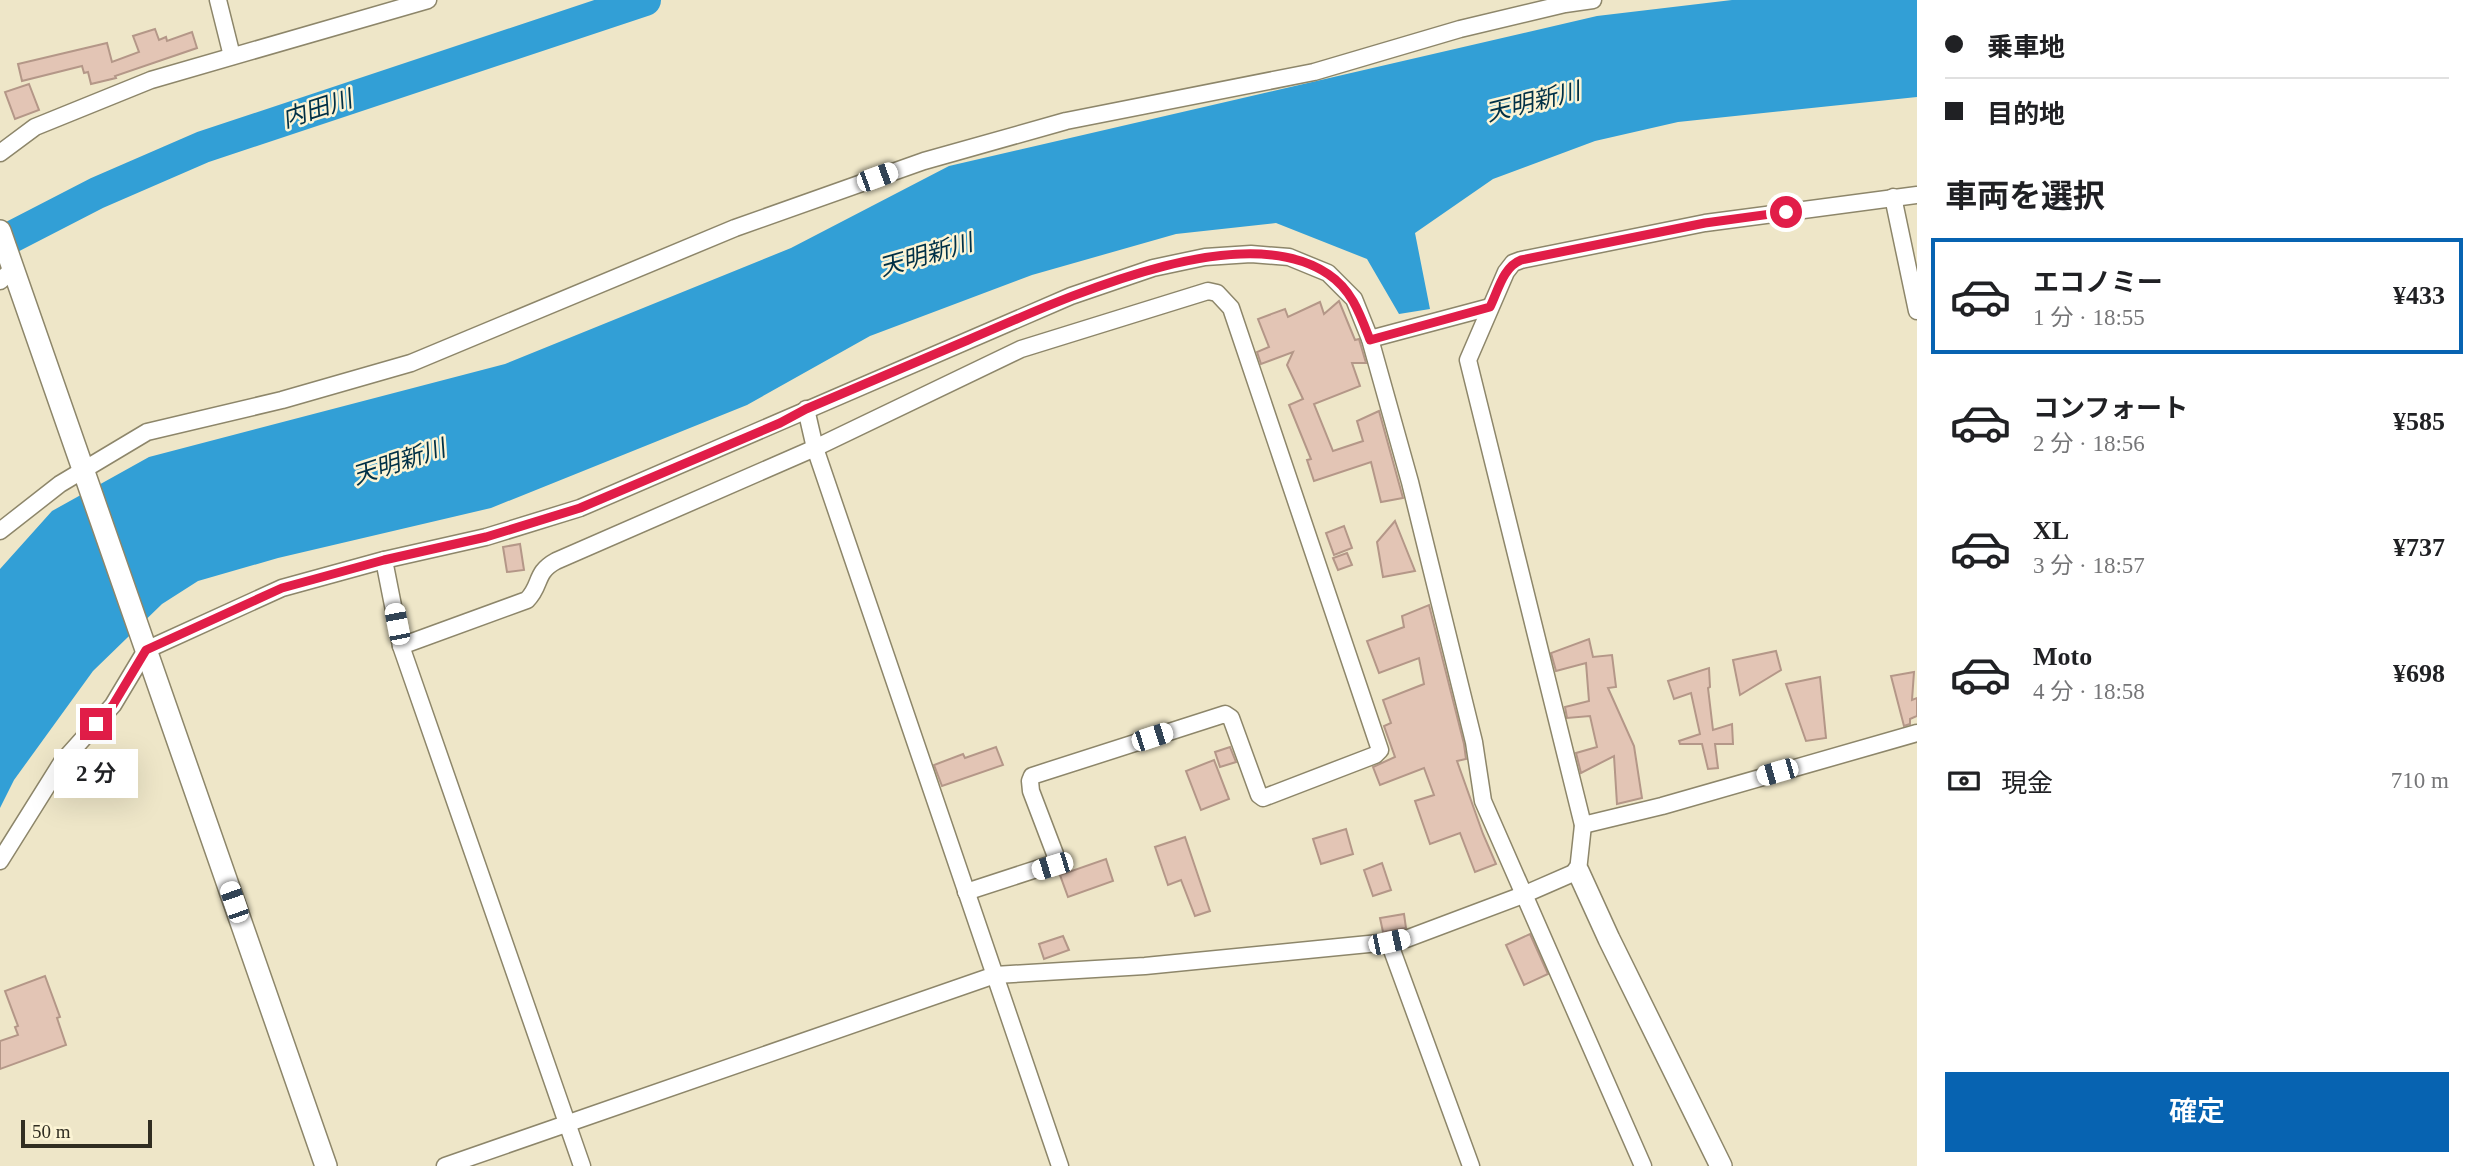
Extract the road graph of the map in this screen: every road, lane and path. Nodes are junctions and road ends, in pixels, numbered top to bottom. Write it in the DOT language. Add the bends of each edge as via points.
graph roads {
  1 [pos="218,0"];
  2 [pos="428,0"];
  3 [pos="1592,0"];
  4 [pos="232,56"];
  5 [pos="0,153"];
  6 [pos="1917,195"];
  7 [pos="1894,197"];
  8 [pos="0,231"];
  9 [pos="7,275"];
  10 [pos="1490,307"];
  11 [pos="1917,311"];
  12 [pos="1370,340"];
  13 [pos="806,409"];
  14 [pos="815,448"];
  15 [pos="82,469"];
  16 [pos="0,531"];
  17 [pos="384,560"];
  18 [pos="401,646"];
  19 [pos="146,650"];
  20 [pos="1917,733"];
  21 [pos="1583,825"];
  22 [pos="0,861"];
  23 [pos="1578,871"];
  24 [pos="966,892"];
  25 [pos="1525,894"];
  26 [pos="1389,942"];
  27 [pos="995,975"];
  28 [pos="567,1125"];
  29 [pos="326,1166"];
  30 [pos="445,1166"];
  31 [pos="582,1166"];
  32 [pos="1060,1166"];
  33 [pos="1471,1166"];
  34 [pos="1643,1166"];
  35 [pos="1721,1166"];
  1 -- 4 [label="street"];
  2 -- 4 [label="street"];
  3 -- 15 [label="street" via="1460,29 1314,72 1066,121 924,161 735,228 411,363 147,432"];
  4 -- 5 [label="street" via="151,80 35,127"];
  6 -- 7 [label="street"];
  7 -- 10 [label="street" via="1705,223 1521,260 1506,272"];
  7 -- 11 [label="street"];
  8 -- 9 [label="street"];
  9 -- 15 [label="street"];
  10 -- 12 [label="street"];
  10 -- 21 [label="street" via="1468,360"];
  12 -- 13 [label="street" via="1354,299 1328,274 1289,257 1205,257 1153,268 1071,296"];
  12 -- 25 [label="street" via="1474,742 1483,801"];
  13 -- 14 [label="street"];
  13 -- 17 [label="street" via="580,508 486,537"];
  14 -- 18 [label="street" via="547,566 527,600"];
  14 -- 24 [label="street"];
  14 -- 24 [label="street" via="1021,349 1208,291 1217,293 1231,308 1379,742 1375,755 1263,798 1231,718 1225,714 1032,776 1031,791 1055,863"];
  15 -- 16 [label="street"];
  15 -- 19 [label="street"];
  17 -- 18 [label="street"];
  17 -- 19 [label="street" via="282,588"];
  18 -- 28 [label="street"];
  19 -- 22 [label="street" via="113,705 62,762"];
  19 -- 29 [label="street"];
  20 -- 21 [label="street"];
  21 -- 23 [label="street"];
  23 -- 25 [label="street"];
  23 -- 35 [label="street"];
  24 -- 27 [label="street"];
  25 -- 26 [label="street"];
  25 -- 34 [label="street"];
  26 -- 27 [label="street" via="1145,966"];
  26 -- 33 [label="street"];
  27 -- 28 [label="street"];
  27 -- 32 [label="street"];
  28 -- 30 [label="street"];
  28 -- 31 [label="street"];
}
